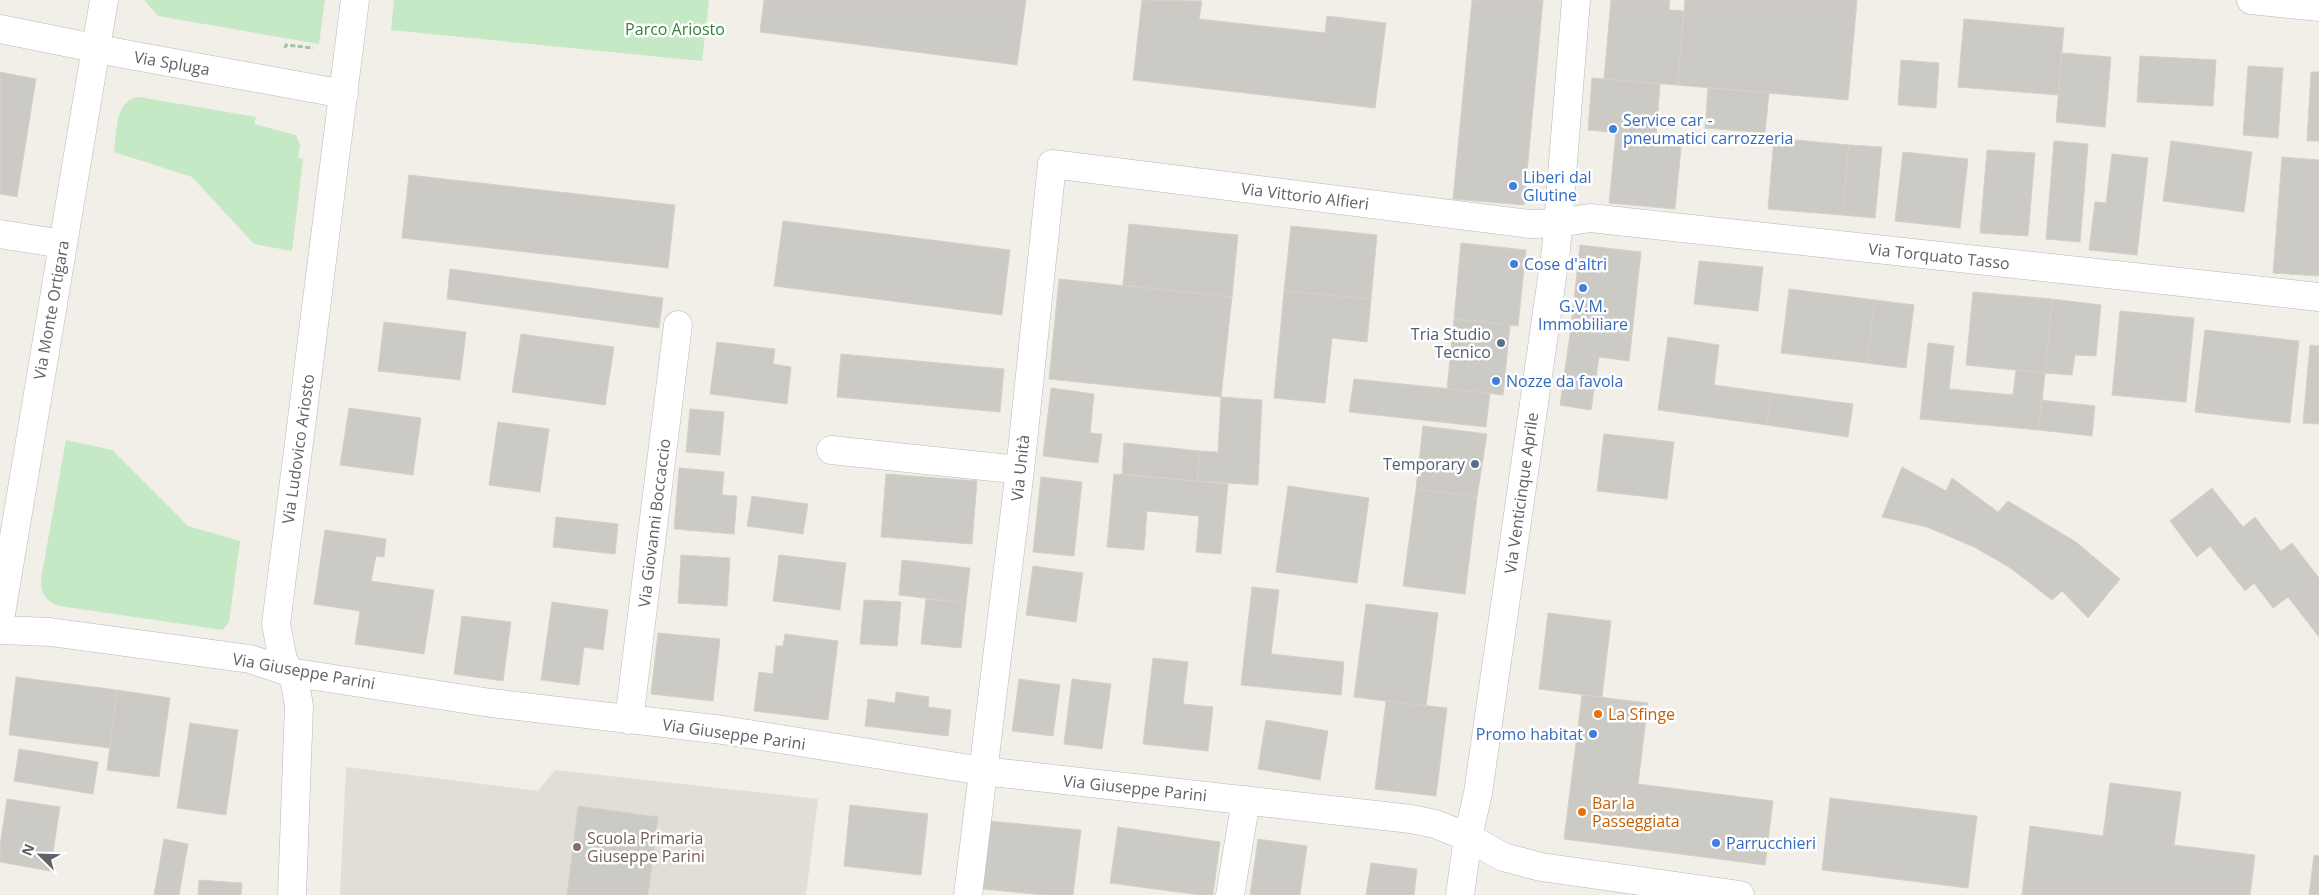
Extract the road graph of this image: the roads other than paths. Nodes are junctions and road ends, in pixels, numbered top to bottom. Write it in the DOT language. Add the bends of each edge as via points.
graph roads {
  1 [pos="104,0"];
  2 [pos="355,0"];
  3 [pos="1576,0"];
  4 [pos="2250,0"];
  5 [pos="2319,7"];
  6 [pos="0,28"];
  7 [pos="97,49"];
  8 [pos="344,94"];
  9 [pos="1052,164"];
  10 [pos="1559,223"];
  11 [pos="0,234"];
  12 [pos="63,244"];
  13 [pos="2319,297"];
  14 [pos="678,325"];
  15 [pos="832,450"];
  16 [pos="1020,470"];
  17 [pos="0,620"];
  18 [pos="0,630"];
  19 [pos="289,672"];
  20 [pos="629,720"];
  21 [pos="983,770"];
  22 [pos="1246,800"];
  23 [pos="1468,837"];
  24 [pos="292,895"];
  25 [pos="968,895"];
  26 [pos="1230,895"];
  27 [pos="1460,895"];
  28 [pos="1740,895"];
  1 -- 7 [label="street, Via Monte Ortigara"];
  2 -- 8 [label="street, Via Ludovico Ariosto"];
  3 -- 10 [label="street, Via Venticinque Aprile"];
  4 -- 5 [label="street"];
  6 -- 7 [label="street, Via Spluga"];
  7 -- 8 [label="street, Via Spluga"];
  7 -- 12 [label="street, Via Monte Ortigara"];
  8 -- 19 [label="street, Via Ludovico Ariosto" via="277,604 279,644"];
  9 -- 10 [label="street, Via Vittorio Alfieri" via="1530,224"];
  9 -- 16 [label="street, Via Unità"];
  10 -- 13 [label="street, Via Torquato Tasso" via="1590,218"];
  10 -- 23 [label="street, Via Venticinque Aprile" via="1478,793"];
  11 -- 12 [label="street"];
  12 -- 17 [label="street, Via Monte Ortigara"];
  14 -- 20 [label="street, Via Giovanni Boccaccio"];
  15 -- 16 [label="street"];
  16 -- 21 [label="street, Via Unità"];
  18 -- 19 [label="street, Via Giuseppe Parini" via="50,632 250,659"];
  19 -- 20 [label="street, Via Giuseppe Parini"];
  19 -- 24 [label="street, Via Ludovico Ariosto" via="295,682 300,706"];
  20 -- 21 [label="street, Via Giuseppe Parini" via="723,730"];
  21 -- 22 [label="street, Via Giuseppe Parini"];
  21 -- 25 [label="street, Via Unità"];
  22 -- 23 [label="street, Via Giuseppe Parini" via="1411,819"];
  22 -- 26 [label="street"];
  23 -- 27 [label="street, Via Venticinque Aprile"];
  23 -- 28 [label="street, Via Giuseppe Parini" via="1504,857 1541,867"];
}
